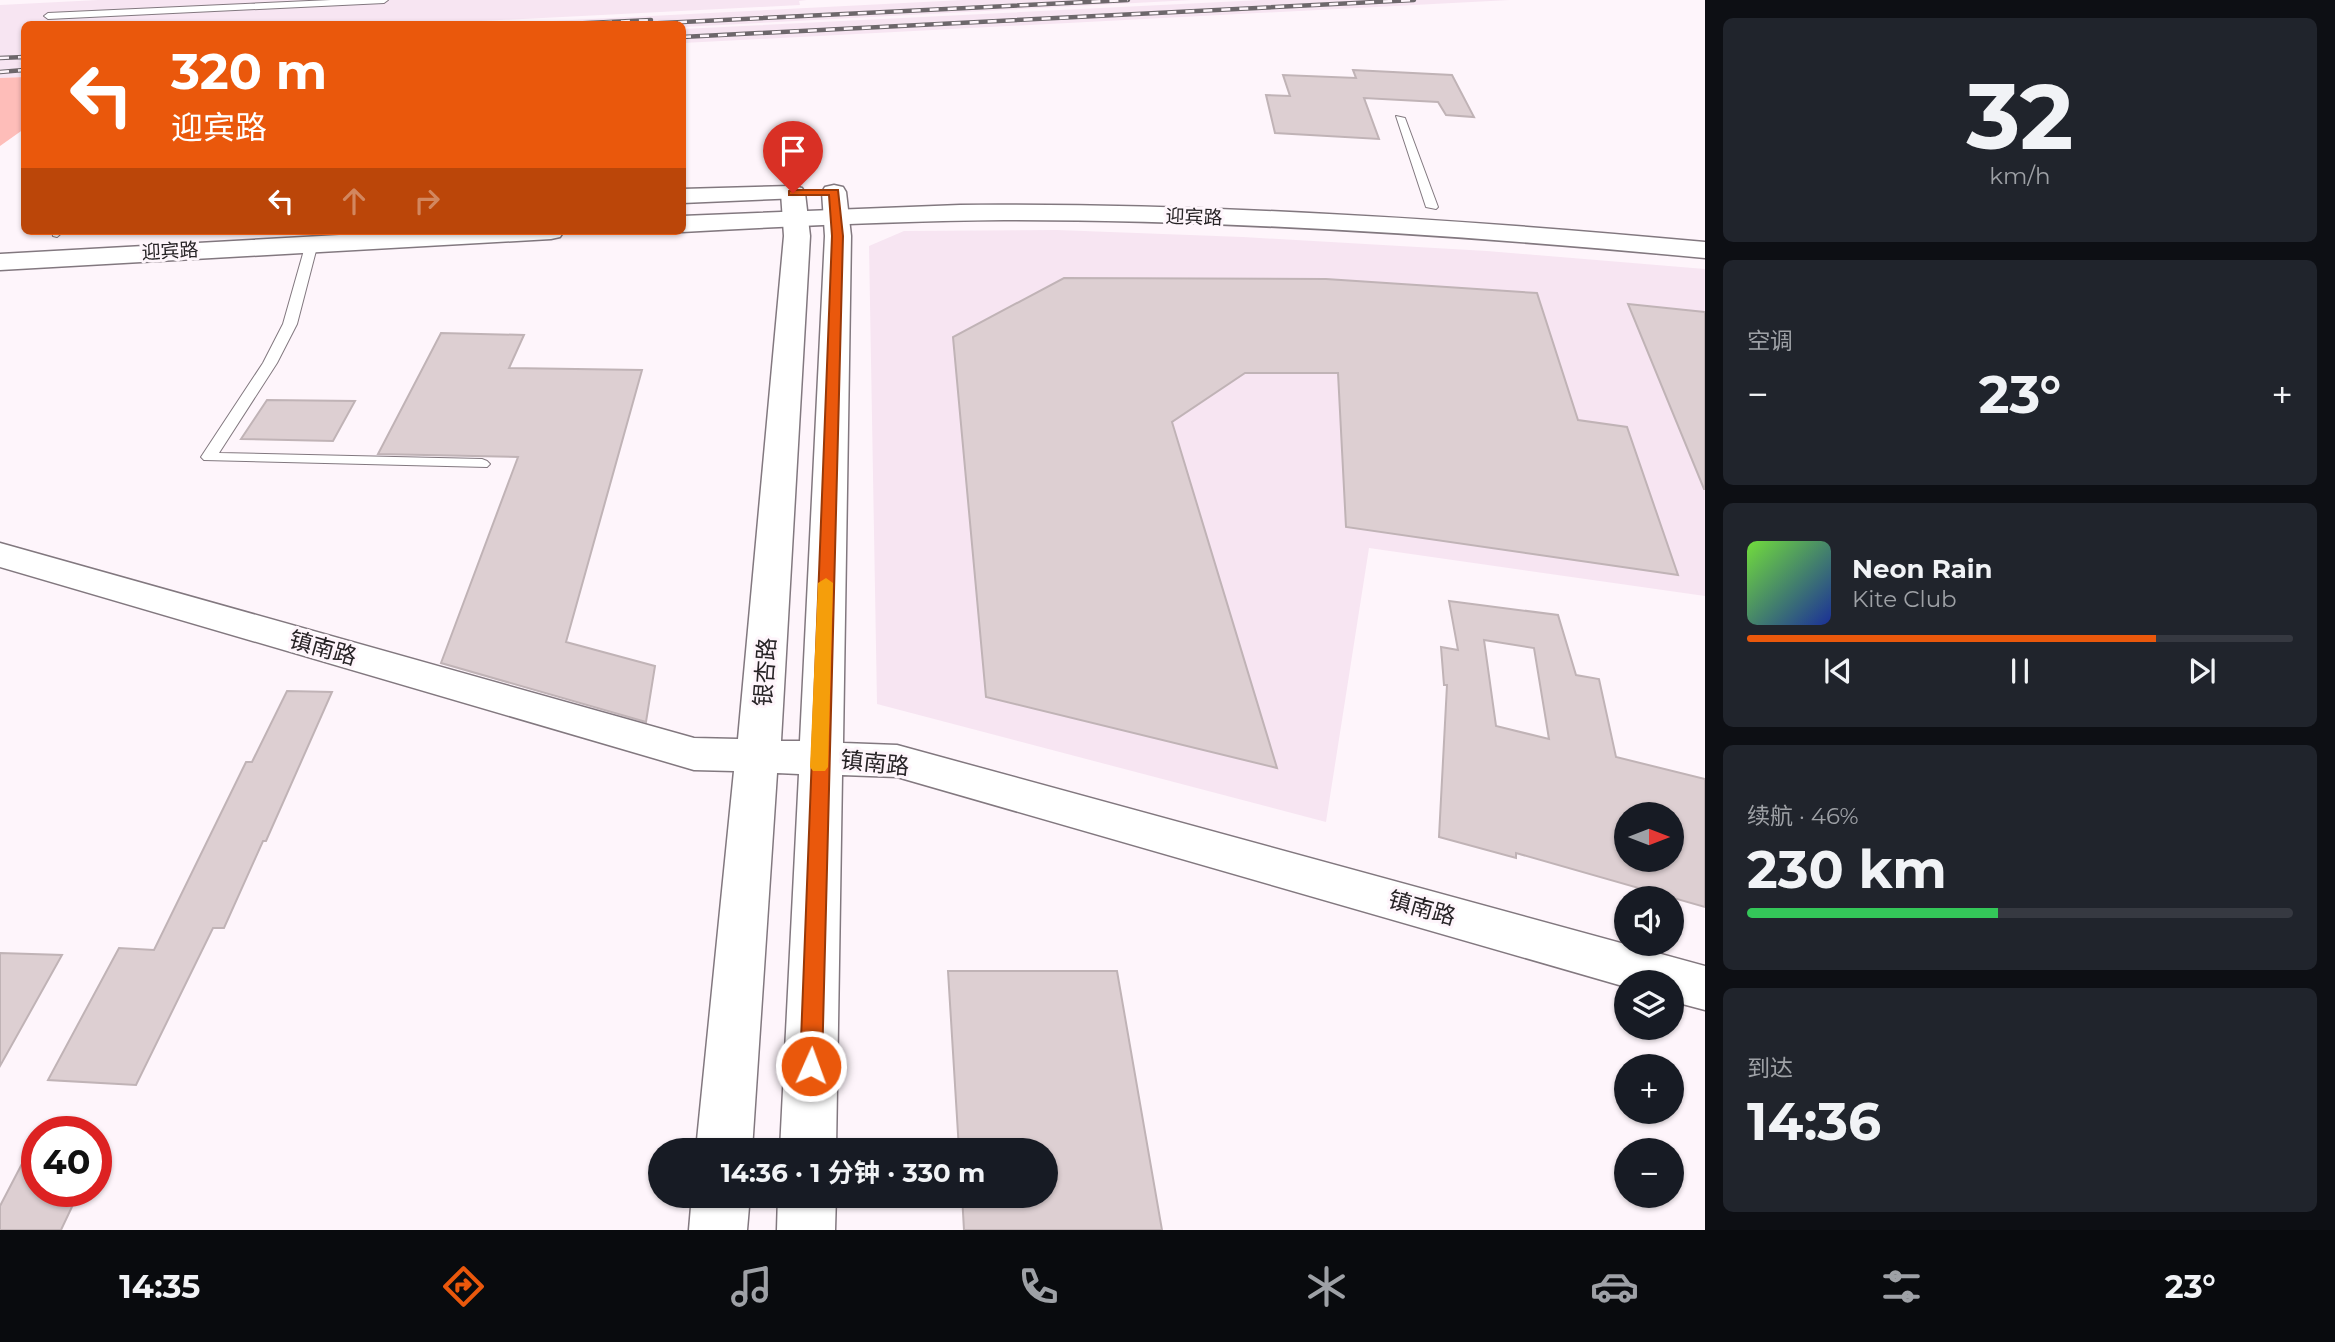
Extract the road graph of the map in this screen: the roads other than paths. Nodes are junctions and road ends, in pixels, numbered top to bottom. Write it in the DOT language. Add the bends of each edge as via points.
graph roads {
  1 [pos="384,0"];
  2 [pos="48,16"];
  3 [pos="1400,118"];
  4 [pos="888,191"];
  5 [pos="686,196"];
  6 [pos="844,200"];
  7 [pos="794,206"];
  8 [pos="1432,207"];
  9 [pos="686,223"];
  10 [pos="1705,230"];
  11 [pos="471,235"];
  12 [pos="312,243"];
  13 [pos="1705,250"];
  14 [pos="0,262"];
  15 [pos="482,464"];
  16 [pos="0,555"];
  17 [pos="758,756"];
  18 [pos="819,758"];
  19 [pos="1705,988"];
  20 [pos="725,1138"];
  21 [pos="808,1138"];
  22 [pos="720,1208"];
  23 [pos="807,1208"];
  24 [pos="718,1230"];
  25 [pos="806,1230"];
  1 -- 2 [label="lane"];
  3 -- 8 [label="lane"];
  4 -- 8 [label="street, 迎宾路" via="1362,201"];
  5 -- 7 [label="street, 迎宾路"];
  6 -- 7 [label="street, 迎宾路"];
  6 -- 13 [label="street, 迎宾路" via="1050,213 1319,221"];
  6 -- 18 [label="street" via="838,236"];
  7 -- 9 [label="street, 迎宾路"];
  7 -- 17 [label="street, 银杏路" via="797,236"];
  8 -- 10 [label="street, 迎宾路"];
  11 -- 12 [label="street, 迎宾路"];
  12 -- 14 [label="street, 迎宾路"];
  12 -- 15 [label="lane" via="290,324 209,457"];
  16 -- 17 [label="street, 镇南路" via="694,754"];
  17 -- 18 [label="street, 镇南路"];
  17 -- 20 [label="street, 银杏路"];
  18 -- 19 [label="street, 镇南路" via="897,761"];
  18 -- 21 [label="street"];
  22 -- 24 [label="street"];
  23 -- 25 [label="street"];
}
